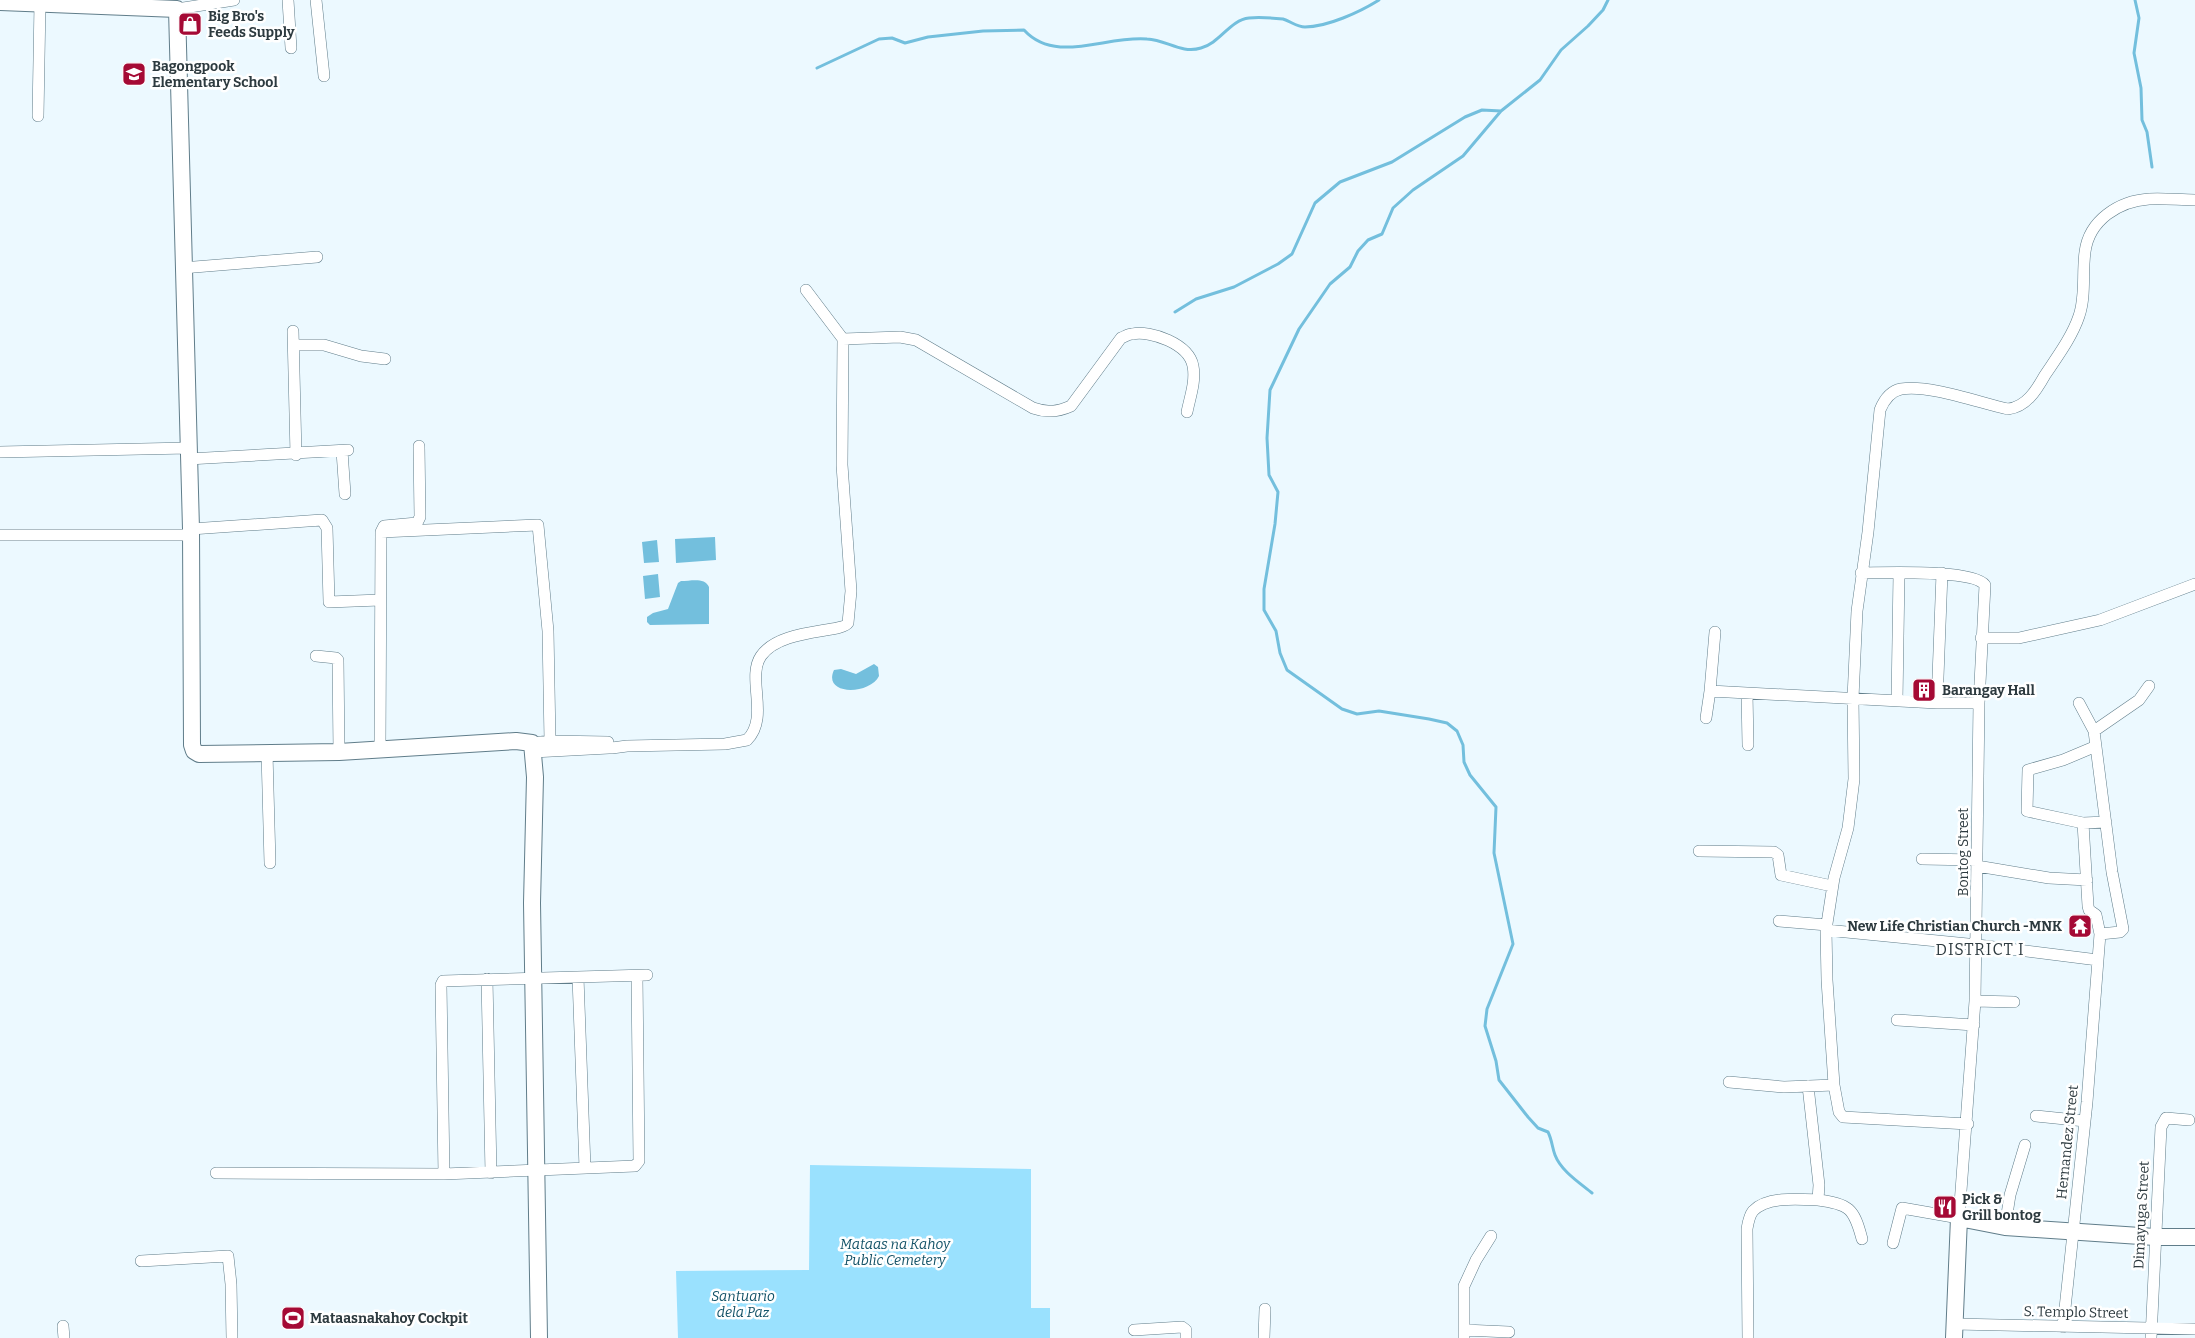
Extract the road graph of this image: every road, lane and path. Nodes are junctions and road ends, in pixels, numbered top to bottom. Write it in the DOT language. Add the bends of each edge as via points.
graph roads {
  1 [pos="234,0"];
  2 [pos="288,0"];
  3 [pos="316,0"];
  4 [pos="0,2"];
  5 [pos="40,2"];
  6 [pos="136,4"];
  7 [pos="177,9"];
  8 [pos="290,48"];
  9 [pos="324,76"];
  10 [pos="38,116"];
  11 [pos="2195,200"];
  12 [pos="317,257"];
  13 [pos="182,268"];
  14 [pos="806,290"];
  15 [pos="293,331"];
  16 [pos="843,339"];
  17 [pos="294,345"];
  18 [pos="385,359"];
  19 [pos="1187,412"];
  20 [pos="419,446"];
  21 [pos="0,452"];
  22 [pos="188,454"];
  23 [pos="296,455"];
  24 [pos="345,494"];
  25 [pos="191,532"];
  26 [pos="381,532"];
  27 [pos="0,535"];
  28 [pos="1861,572"];
  29 [pos="1942,573"];
  30 [pos="1899,574"];
  31 [pos="2195,584"];
  32 [pos="380,600"];
  33 [pos="1714,632"];
  34 [pos="1981,638"];
  35 [pos="316,656"];
  36 [pos="2149,686"];
  37 [pos="1710,692"];
  38 [pos="1747,693"];
  39 [pos="1853,698"];
  40 [pos="1897,701"];
  41 [pos="1938,703"];
  42 [pos="1979,703"];
  43 [pos="2079,703"];
  44 [pos="1706,718"];
  45 [pos="2094,730"];
  46 [pos="550,741"];
  47 [pos="610,745"];
  48 [pos="1748,745"];
  49 [pos="2094,747"];
  50 [pos="532,748"];
  51 [pos="380,749"];
  52 [pos="338,752"];
  53 [pos="267,753"];
  54 [pos="2106,822"];
  55 [pos="2083,823"];
  56 [pos="1699,851"];
  57 [pos="1922,859"];
  58 [pos="270,863"];
  59 [pos="1977,863"];
  60 [pos="2087,880"];
  61 [pos="1832,886"];
  62 [pos="1779,921"];
  63 [pos="1827,928"];
  64 [pos="2100,934"];
  65 [pos="1978,945"];
  66 [pos="2098,960"];
  67 [pos="578,977"];
  68 [pos="533,978"];
  69 [pos="487,979"];
  70 [pos="1975,1001"];
  71 [pos="2014,1002"];
  72 [pos="1897,1020"];
  73 [pos="1974,1025"];
  74 [pos="1729,1082"];
  75 [pos="1834,1085"];
  76 [pos="1808,1086"];
  77 [pos="2036,1116"];
  78 [pos="2189,1120"];
  79 [pos="2085,1121"];
  80 [pos="1968,1124"];
  81 [pos="2025,1145"];
  82 [pos="585,1168"];
  83 [pos="537,1170"];
  84 [pos="216,1173"];
  85 [pos="491,1173"];
  86 [pos="444,1174"];
  87 [pos="1818,1200"];
  88 [pos="1959,1218"];
  89 [pos="2005,1227"];
  90 [pos="2073,1231"];
  91 [pos="1491,1236"];
  92 [pos="2155,1237"];
  93 [pos="2195,1237"];
  94 [pos="1862,1239"];
  95 [pos="1893,1243"];
  96 [pos="141,1261"];
  97 [pos="1265,1309"];
  98 [pos="2195,1329"];
  99 [pos="1134,1330"];
  100 [pos="1955,1331"];
  101 [pos="2058,1331"];
  102 [pos="1509,1332"];
  103 [pos="2152,1333"];
  104 [pos="1464,1334"];
  105 [pos="232,1338"];
  106 [pos="538,1338"];
  107 [pos="1186,1338"];
  108 [pos="1264,1338"];
  109 [pos="1748,1338"];
  1 -- 7 [label="street"];
  2 -- 8 [label="street"];
  3 -- 9 [label="street"];
  4 -- 5 [label="street"];
  5 -- 6 [label="street"];
  5 -- 10 [label="street"];
  6 -- 7 [label="street"];
  7 -- 13 [label="street"];
  11 -- 28 [label="street" via="2141,200 2117,207 2102,218 2090,234 2085,251 2079,316 2044,378 2025,403 2008,409 1918,389 1897,391 1883,402"];
  12 -- 13 [label="street"];
  13 -- 22 [label="street"];
  14 -- 16 [label="street"];
  15 -- 17 [label="street"];
  16 -- 19 [label="street" via="900,337 916,340 1044,412 1071,406 1121,338 1132,333 1162,337 1183,348 1193,364 1193,385"];
  16 -- 47 [label="street" via="842,488 851,591 848,623 842,628 810,631 783,639 761,656 757,666 757,726 747,740 725,744"];
  17 -- 18 [label="street" via="324,345"];
  17 -- 23 [label="street"];
  20 -- 26 [label="street" via="420,517 417,523 384,526"];
  21 -- 22 [label="street"];
  22 -- 23 [label="street"];
  22 -- 25 [label="street"];
  23 -- 24 [label="street" via="345,451"];
  25 -- 27 [label="street"];
  25 -- 32 [label="street" via="322,520 327,528 330,602"];
  25 -- 53 [label="street" via="194,751 199,754"];
  26 -- 32 [label="street"];
  26 -- 46 [label="street" via="538,525 548,631"];
  28 -- 30 [label="street"];
  28 -- 39 [label="street"];
  29 -- 30 [label="street"];
  29 -- 34 [label="street, Bontog Street" via="1979,579 1985,585"];
  29 -- 41 [label="street"];
  30 -- 40 [label="street"];
  31 -- 34 [label="street" via="2100,620 2019,638"];
  32 -- 51 [label="street"];
  33 -- 37 [label="street"];
  34 -- 42 [label="street, Bontog Street"];
  35 -- 52 [label="street" via="338,660"];
  36 -- 45 [label="street" via="2139,700"];
  37 -- 38 [label="street"];
  37 -- 44 [label="street"];
  38 -- 39 [label="street"];
  38 -- 48 [label="street"];
  39 -- 40 [label="street"];
  39 -- 61 [label="street" via="1854,780 1848,828"];
  40 -- 41 [label="street"];
  41 -- 42 [label="street"];
  42 -- 59 [label="street, Bontog Street"];
  43 -- 45 [label="street"];
  45 -- 49 [label="street"];
  46 -- 47 [label="street"];
  46 -- 50 [label="street"];
  47 -- 50 [label="street"];
  49 -- 54 [label="street"];
  49 -- 55 [label="street" via="2028,770 2028,813"];
  50 -- 51 [label="street" via="516,741"];
  50 -- 68 [label="street"];
  51 -- 52 [label="street"];
  52 -- 53 [label="street"];
  53 -- 58 [label="street"];
  54 -- 55 [label="street"];
  54 -- 64 [label="street" via="2123,929"];
  55 -- 60 [label="street"];
  56 -- 61 [label="street" via="1774,852 1778,855 1781,875"];
  57 -- 59 [label="street"];
  59 -- 60 [label="street" via="2049,878"];
  59 -- 65 [label="street, Bontog Street"];
  60 -- 64 [label="street" via="2088,908 2097,916"];
  61 -- 63 [label="street"];
  62 -- 63 [label="street"];
  63 -- 65 [label="street"];
  63 -- 75 [label="street"];
  64 -- 66 [label="street, Hernandez Street"];
  65 -- 66 [label="street"];
  65 -- 70 [label="street, Bontog Street"];
  66 -- 79 [label="street, Hernandez Street"];
  67 -- 68 [label="street"];
  67 -- 82 [label="street"];
  67 -- 82 [label="street" via="642,975 639,1161 635,1166 626,1168"];
  68 -- 69 [label="street"];
  68 -- 83 [label="street"];
  69 -- 85 [label="street"];
  69 -- 86 [label="street" via="446,979 441,985"];
  70 -- 71 [label="street"];
  70 -- 73 [label="street, Bontog Street"];
  72 -- 73 [label="street"];
  73 -- 80 [label="street, Bontog Street"];
  74 -- 76 [label="street" via="1751,1086"];
  75 -- 76 [label="street"];
  75 -- 80 [label="street" via="1843,1117"];
  76 -- 87 [label="street"];
  77 -- 79 [label="street"];
  78 -- 92 [label="street, Dimayuga Street" via="2168,1117 2162,1123"];
  79 -- 90 [label="street, Hernandez Street"];
  80 -- 88 [label="street, Bontog Street"];
  81 -- 89 [label="street" via="2010,1195"];
  82 -- 83 [label="street"];
  83 -- 85 [label="street"];
  83 -- 106 [label="street"];
  84 -- 86 [label="street"];
  85 -- 86 [label="street"];
  87 -- 94 [label="street" via="1848,1207 1858,1223"];
  87 -- 109 [label="street" via="1770,1202 1756,1208 1751,1215 1747,1229"];
  88 -- 89 [label="street"];
  88 -- 95 [label="street" via="1902,1208"];
  88 -- 100 [label="street"];
  89 -- 90 [label="street"];
  90 -- 92 [label="street"];
  90 -- 101 [label="street, Hernandez Street"];
  91 -- 104 [label="street" via="1464,1286"];
  92 -- 93 [label="street"];
  92 -- 103 [label="street, Dimayuga Street"];
  96 -- 105 [label="street" via="228,1256"];
  97 -- 108 [label="street"];
  98 -- 103 [label="street, S. Templo Street"];
  99 -- 107 [label="street" via="1182,1328 1186,1330"];
  100 -- 101 [label="street, S. Templo Street"];
  101 -- 103 [label="street, S. Templo Street"];
  102 -- 104 [label="street"];
}
